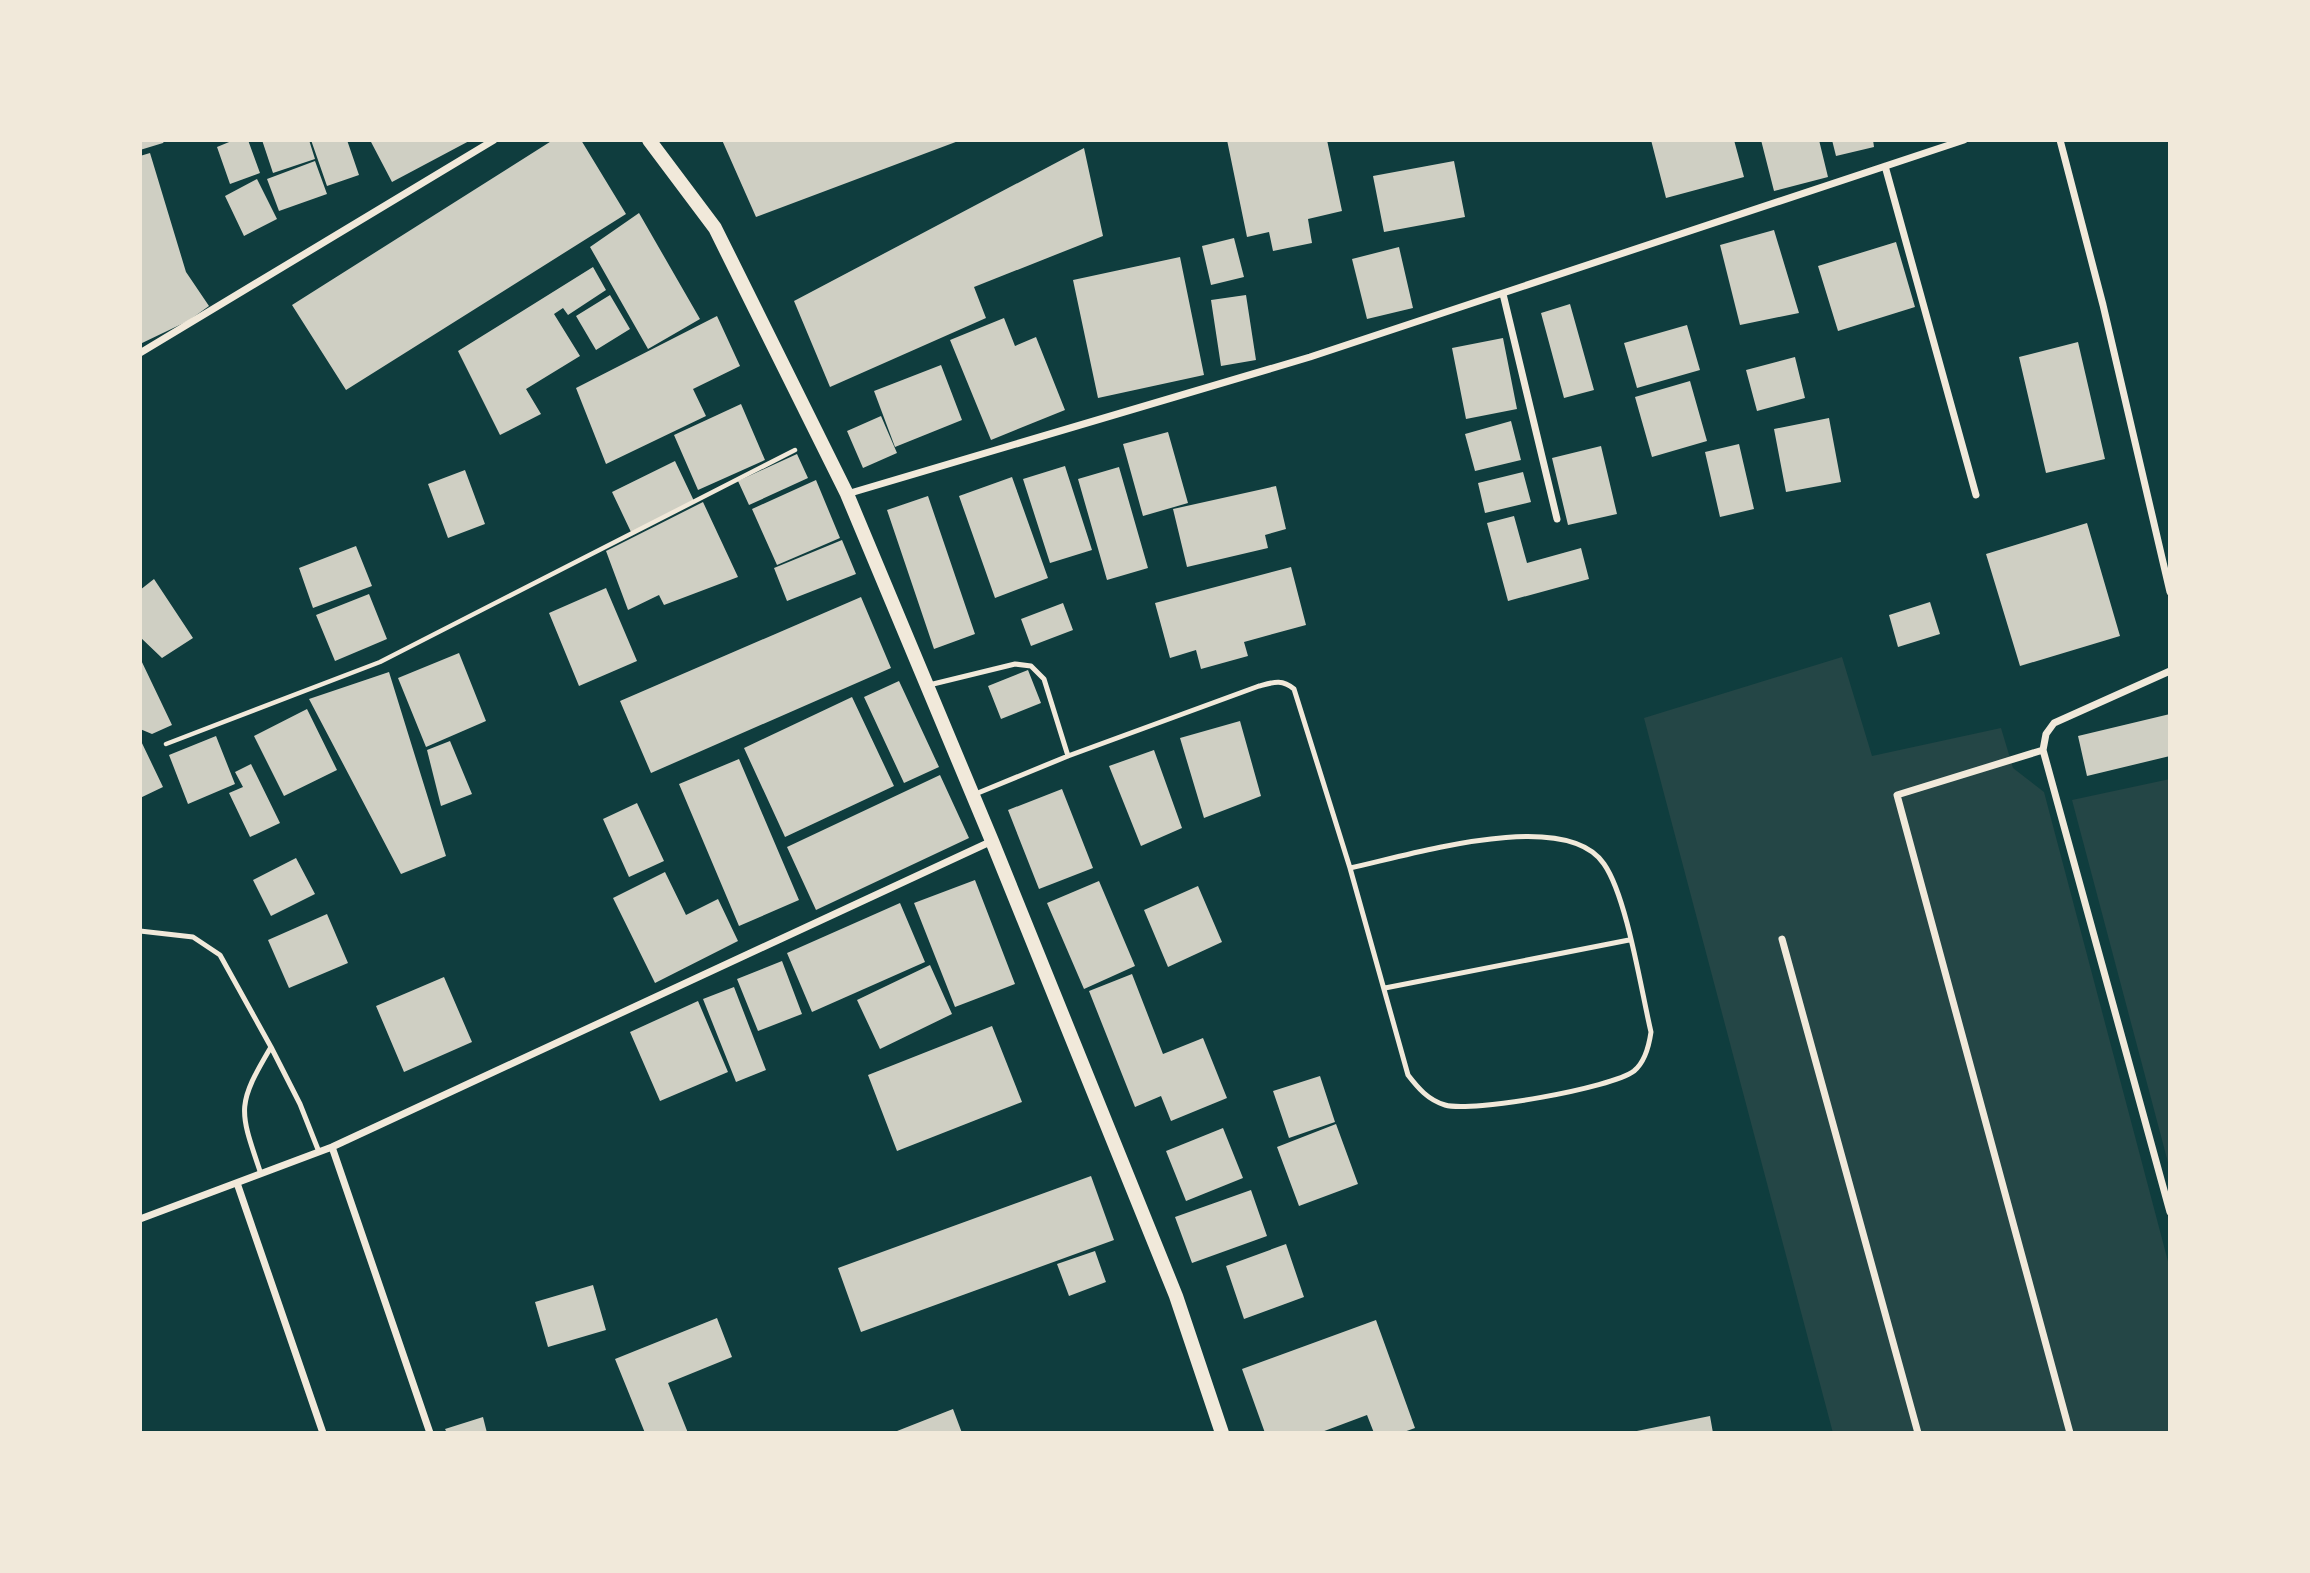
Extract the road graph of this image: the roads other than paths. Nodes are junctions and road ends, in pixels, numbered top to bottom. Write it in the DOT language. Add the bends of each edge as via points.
graph roads {
  1 [pos="494,140"];
  2 [pos="649,140"];
  3 [pos="1964,140"];
  4 [pos="2060,140"];
  5 [pos="1885,166"];
  6 [pos="1503,293"];
  7 [pos="140,353"];
  8 [pos="847,494"];
  9 [pos="1976,495"];
  10 [pos="1557,519"];
  11 [pos="2170,592"];
  12 [pos="2170,671"];
  13 [pos="928,685"];
  14 [pos="2043,750"];
  15 [pos="1068,756"];
  16 [pos="973,795"];
  17 [pos="992,841"];
  18 [pos="1350,868"];
  19 [pos="140,931"];
  20 [pos="1782,939"];
  21 [pos="1629,940"];
  22 [pos="1385,988"];
  23 [pos="271,1047"];
  24 [pos="332,1147"];
  25 [pos="319,1152"];
  26 [pos="261,1174"];
  27 [pos="237,1183"];
  28 [pos="2170,1212"];
  29 [pos="140,1219"];
  30 [pos="323,1433"];
  31 [pos="430,1433"];
  32 [pos="1222,1433"];
  33 [pos="1918,1433"];
  34 [pos="2070,1433"];
  1 -- 7 [label="street"];
  2 -- 8 [label="main road" via="715,228"];
  3 -- 5 [label="street"];
  4 -- 11 [label="street"];
  5 -- 6 [label="street"];
  5 -- 9 [label="street"];
  6 -- 8 [label="street" via="1310,357"];
  6 -- 10 [label="street"];
  8 -- 13 [label="main road"];
  12 -- 14 [label="street" via="2054,723"];
  13 -- 15 [label="lane" via="1015,664 1031,666 1044,679"];
  13 -- 16 [label="main road"];
  14 -- 28 [label="street"];
  14 -- 34 [label="street" via="1897,795"];
  15 -- 16 [label="lane"];
  15 -- 18 [label="lane" via="1259,686 1287,683 1294,689"];
  16 -- 17 [label="main road"];
  17 -- 24 [label="street"];
  17 -- 32 [label="main road" via="1176,1296"];
  18 -- 21 [label="lane" via="1503,837 1559,838 1585,846 1603,862 1615,885"];
  18 -- 22 [label="lane"];
  19 -- 23 [label="lane" via="193,937 220,955"];
  20 -- 33 [label="street"];
  21 -- 22 [label="lane"];
  21 -- 22 [label="lane" via="1651,1032 1648,1050 1635,1070 1614,1081 1505,1104 1446,1106 1422,1093 1408,1075"];
  23 -- 25 [label="lane"];
  23 -- 26 [label="lane" via="248,1085 243,1107"];
  24 -- 25 [label="street"];
  24 -- 31 [label="street"];
  25 -- 26 [label="street"];
  26 -- 27 [label="street"];
  27 -- 29 [label="street"];
  27 -- 30 [label="street"];
}
